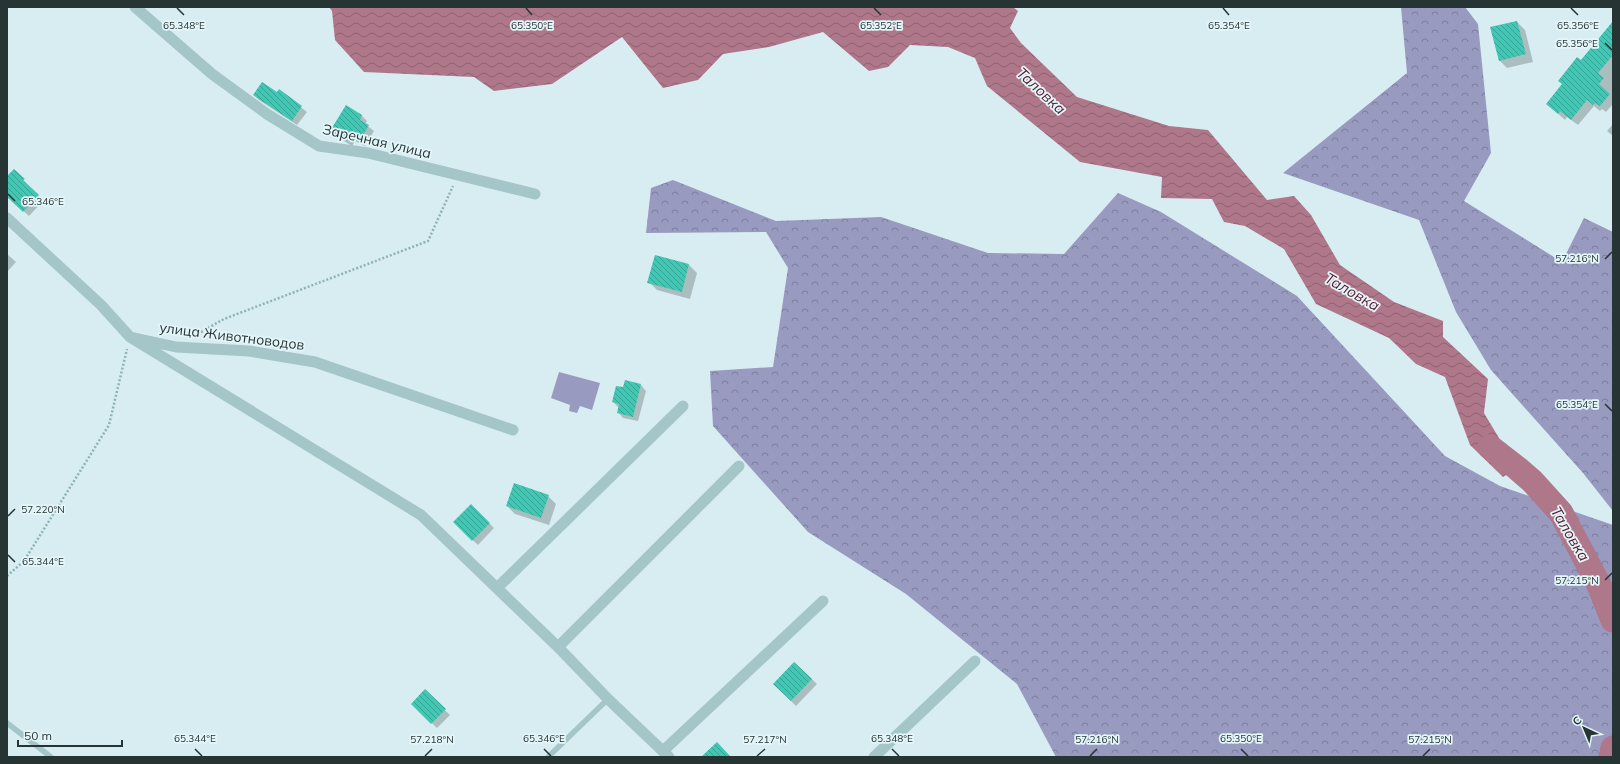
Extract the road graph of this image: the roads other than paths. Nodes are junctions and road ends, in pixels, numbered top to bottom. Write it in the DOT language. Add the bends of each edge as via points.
graph roads {
  1 [pos="135,7"];
  2 [pos="535,194"];
  3 [pos="7,218"];
  4 [pos="130,337"];
  5 [pos="683,406"];
  6 [pos="513,430"];
  7 [pos="739,466"];
  8 [pos="497,588"];
  9 [pos="822,601"];
  10 [pos="558,647"];
  11 [pos="975,661"];
  12 [pos="608,699"];
  13 [pos="7,723"];
  14 [pos="666,754"];
  15 [pos="51,757"];
  16 [pos="548,757"];
  17 [pos="874,757"];
  1 -- 2 [label="street, Заречная улица" via="212,74 266,114 319,146 368,153"];
  3 -- 4 [label="street" via="101,305"];
  4 -- 6 [label="street, улица Животноводов" via="176,347 249,351 315,362"];
  4 -- 8 [label="street" via="421,515"];
  5 -- 8 [label="street"];
  7 -- 10 [label="street"];
  8 -- 10 [label="street"];
  9 -- 14 [label="street"];
  10 -- 12 [label="street"];
  11 -- 17 [label="street"];
  12 -- 14 [label="street"];
  12 -- 16 [label="lane"];
  13 -- 15 [label="lane"];
}
